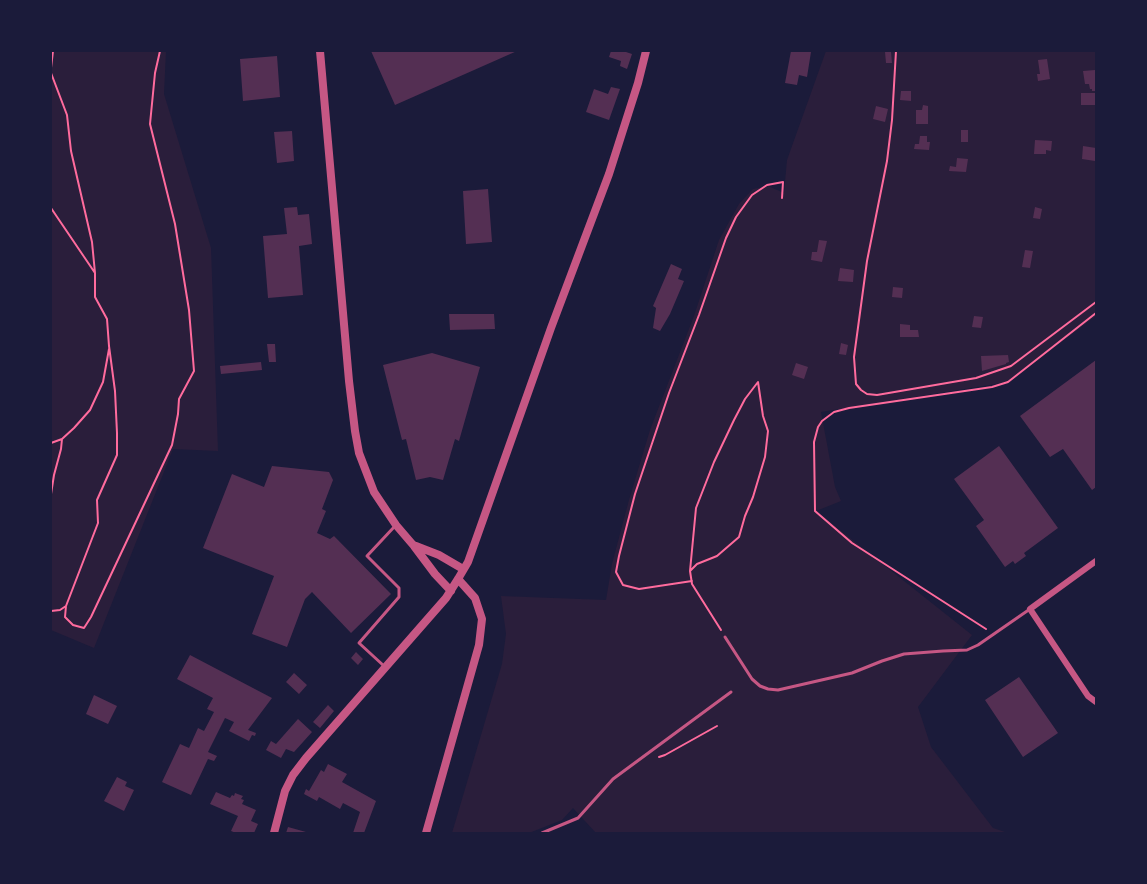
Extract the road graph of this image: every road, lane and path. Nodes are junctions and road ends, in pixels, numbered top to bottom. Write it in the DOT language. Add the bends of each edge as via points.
graph roads {
  1 [pos="53,51"];
  2 [pos="160,51"];
  3 [pos="321,51"];
  4 [pos="646,51"];
  5 [pos="896,51"];
  6 [pos="51,68"];
  7 [pos="51,73"];
  8 [pos="782,198"];
  9 [pos="51,208"];
  10 [pos="95,273"];
  11 [pos="1096,302"];
  12 [pos="1096,314"];
  13 [pos="109,346"];
  14 [pos="62,439"];
  15 [pos="51,443"];
  16 [pos="51,495"];
  17 [pos="396,525"];
  18 [pos="414,546"];
  19 [pos="1096,561"];
  20 [pos="464,569"];
  21 [pos="690,570"];
  22 [pos="458,579"];
  23 [pos="692,581"];
  24 [pos="451,591"];
  25 [pos="66,606"];
  26 [pos="1030,609"];
  27 [pos="51,611"];
  28 [pos="994,634"];
  29 [pos="725,638"];
  30 [pos="386,667"];
  31 [pos="731,692"];
  32 [pos="1096,702"];
  33 [pos="717,726"];
  34 [pos="655,758"];
  35 [pos="274,833"];
  36 [pos="426,833"];
  37 [pos="542,833"];
  1 -- 6 [label="path"];
  2 -- 25 [label="path" via="150,124 175,224 194,371 179,399 172,445 84,628 65,617"];
  3 -- 17 [label="street" via="355,431 374,492"];
  4 -- 20 [label="street" via="609,174"];
  5 -- 11 [label="path" via="887,161 867,261 854,357 856,384 867,394 877,395 976,378 1011,366"];
  7 -- 10 [label="path" via="67,115"];
  8 -- 23 [label="path" via="783,182 767,185 752,195 726,238 638,483 618,556 616,572 623,585 639,589"];
  9 -- 10 [label="path"];
  10 -- 13 [label="path" via="95,297 107,319"];
  12 -- 28 [label="path" via="1008,382 849,408 834,412 818,427 814,442 815,511 852,543"];
  13 -- 14 [label="path" via="103,382 90,410"];
  13 -- 25 [label="path" via="117,455 97,500 98,524"];
  14 -- 15 [label="path"];
  14 -- 16 [label="path"];
  17 -- 18 [label="street"];
  17 -- 30 [label="lane" via="367,555 399,588 399,597 358,643"];
  18 -- 20 [label="street"];
  18 -- 24 [label="street"];
  19 -- 26 [label="street"];
  20 -- 22 [label="street"];
  21 -- 21 [label="path" via="717,556 739,537 765,457 768,431 759,382 734,420 696,508"];
  21 -- 23 [label="path"];
  22 -- 24 [label="street"];
  22 -- 36 [label="street" via="475,598 482,619 479,645"];
  23 -- 29 [label="path"];
  24 -- 30 [label="street"];
  25 -- 27 [label="path"];
  26 -- 28 [label="lane"];
  26 -- 32 [label="street" via="1088,696"];
  28 -- 29 [label="lane" via="967,650 904,654 852,673 778,690 760,686 752,679"];
  30 -- 35 [label="street" via="293,775"];
  31 -- 37 [label="lane" via="613,779 578,818"];
  33 -- 34 [label="path"];
}
